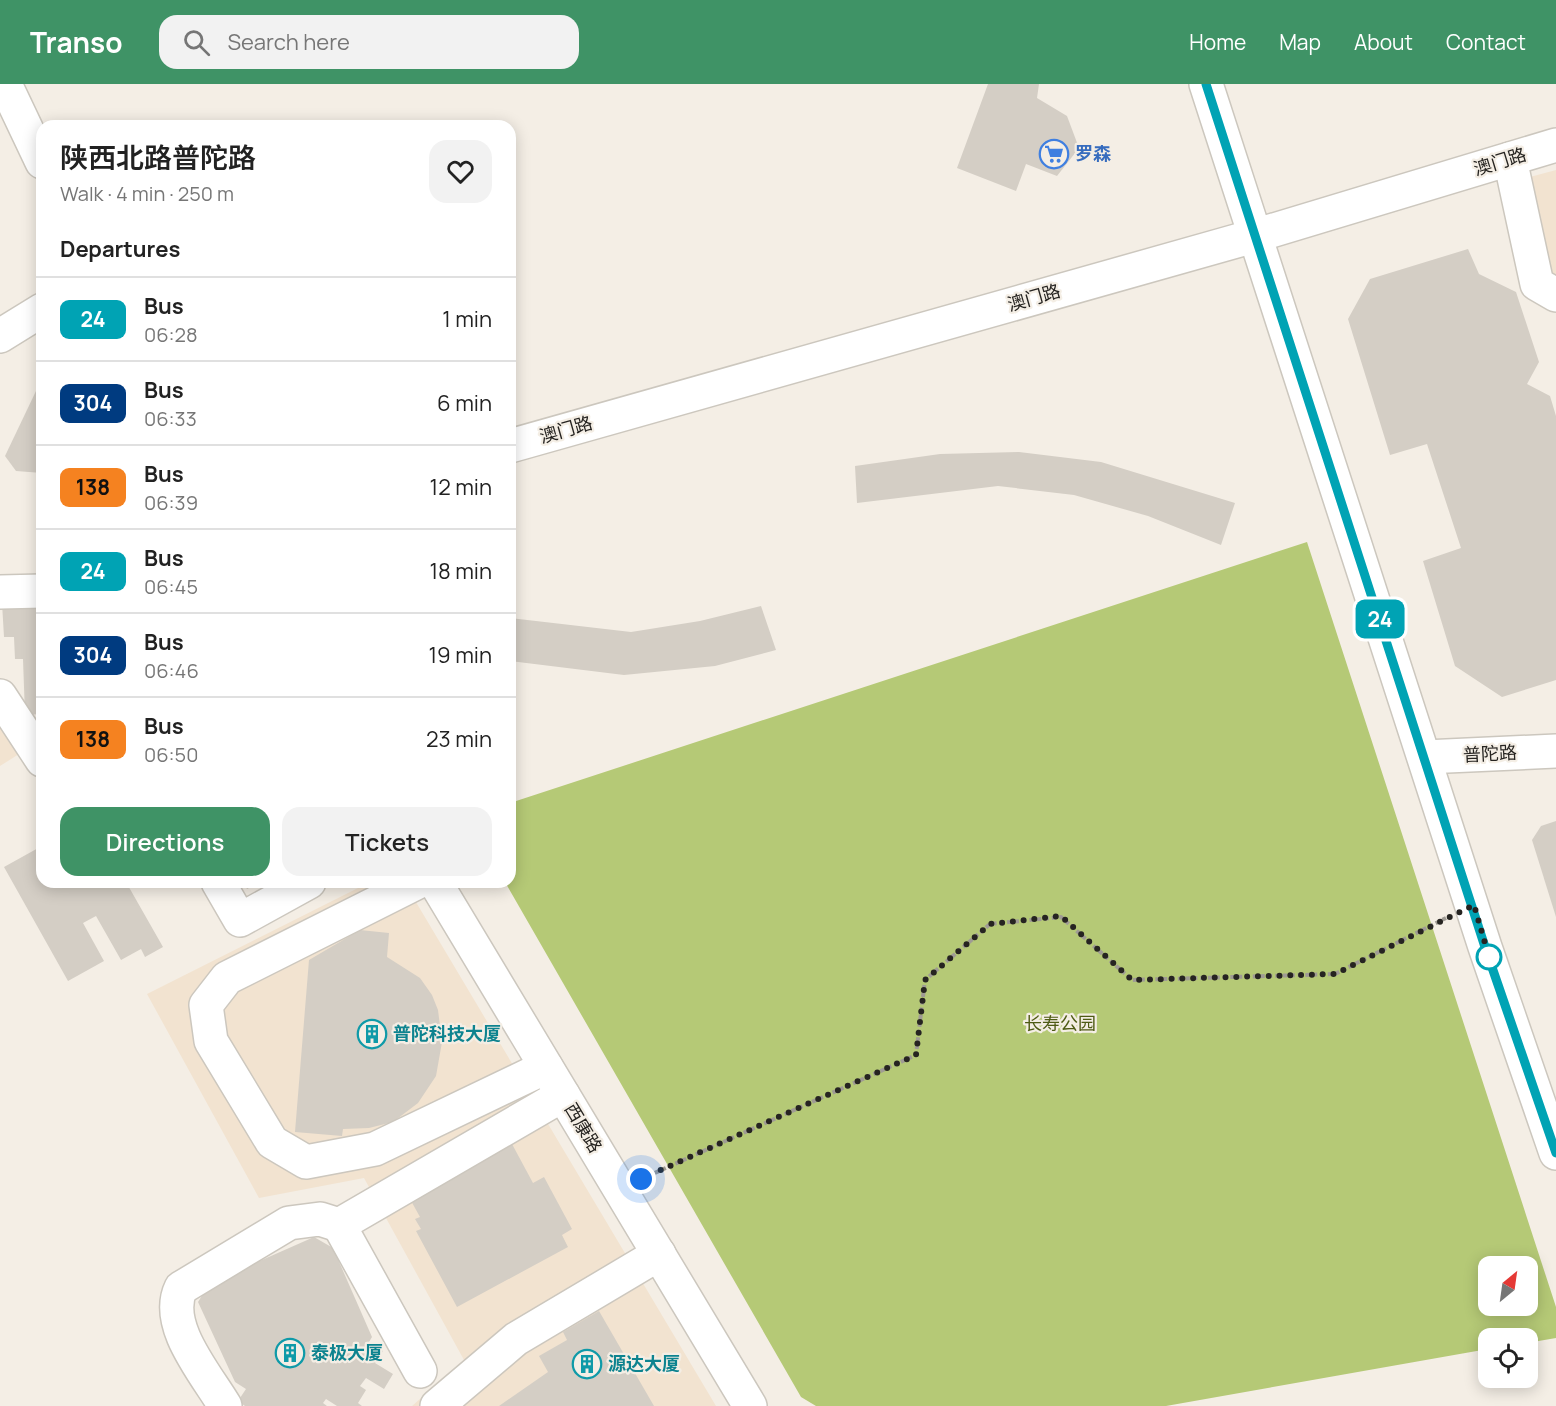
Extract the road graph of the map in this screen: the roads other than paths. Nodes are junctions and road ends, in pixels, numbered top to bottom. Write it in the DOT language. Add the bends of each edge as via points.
graph roads {
  1 [pos="5,84"];
  2 [pos="1206,84"];
  3 [pos="1556,145"];
  4 [pos="36,149"];
  5 [pos="1510,159"];
  6 [pos="1254,236"];
  7 [pos="1556,295"];
  8 [pos="36,314"];
  9 [pos="0,336"];
  10 [pos="516,444"];
  11 [pos="36,591"];
  12 [pos="0,592"];
  13 [pos="0,696"];
  14 [pos="36,751"];
  15 [pos="1556,751"];
  16 [pos="1425,757"];
  17 [pos="221,888"];
  18 [pos="298,888"];
  19 [pos="406,888"];
  20 [pos="439,888"];
  21 [pos="546,1067"];
  22 [pos="563,1095"];
  23 [pos="1548,1102"];
  24 [pos="1556,1153"];
  25 [pos="339,1225"];
  26 [pos="659,1254"];
  27 [pos="420,1371"];
  28 [pos="225,1406"];
  29 [pos="437,1406"];
  30 [pos="750,1406"];
  1 -- 4 [label="street"];
  2 -- 6 [label="street"];
  3 -- 5 [label="street, 澳门路"];
  5 -- 6 [label="street, 澳门路"];
  5 -- 7 [label="street" via="1537,284"];
  6 -- 10 [label="street, 澳门路"];
  6 -- 16 [label="street"];
  8 -- 9 [label="street"];
  11 -- 12 [label="street"];
  13 -- 14 [label="street"];
  15 -- 16 [label="street, 普陀路"];
  16 -- 23 [label="street" via="1485,947"];
  17 -- 18 [label="street" via="240,920"];
  19 -- 21 [label="street" via="227,978 206,1005 212,1041 272,1142 306,1162 375,1149"];
  20 -- 21 [label="street, 西康路"];
  21 -- 22 [label="street, 西康路"];
  22 -- 25 [label="street"];
  22 -- 26 [label="street, 西康路"];
  23 -- 24 [label="street"];
  25 -- 27 [label="street"];
  25 -- 28 [label="street" via="320,1219 289,1223 181,1288 176,1299 179,1329"];
  26 -- 29 [label="street" via="516,1339"];
  26 -- 30 [label="street, 西康路"];
}
